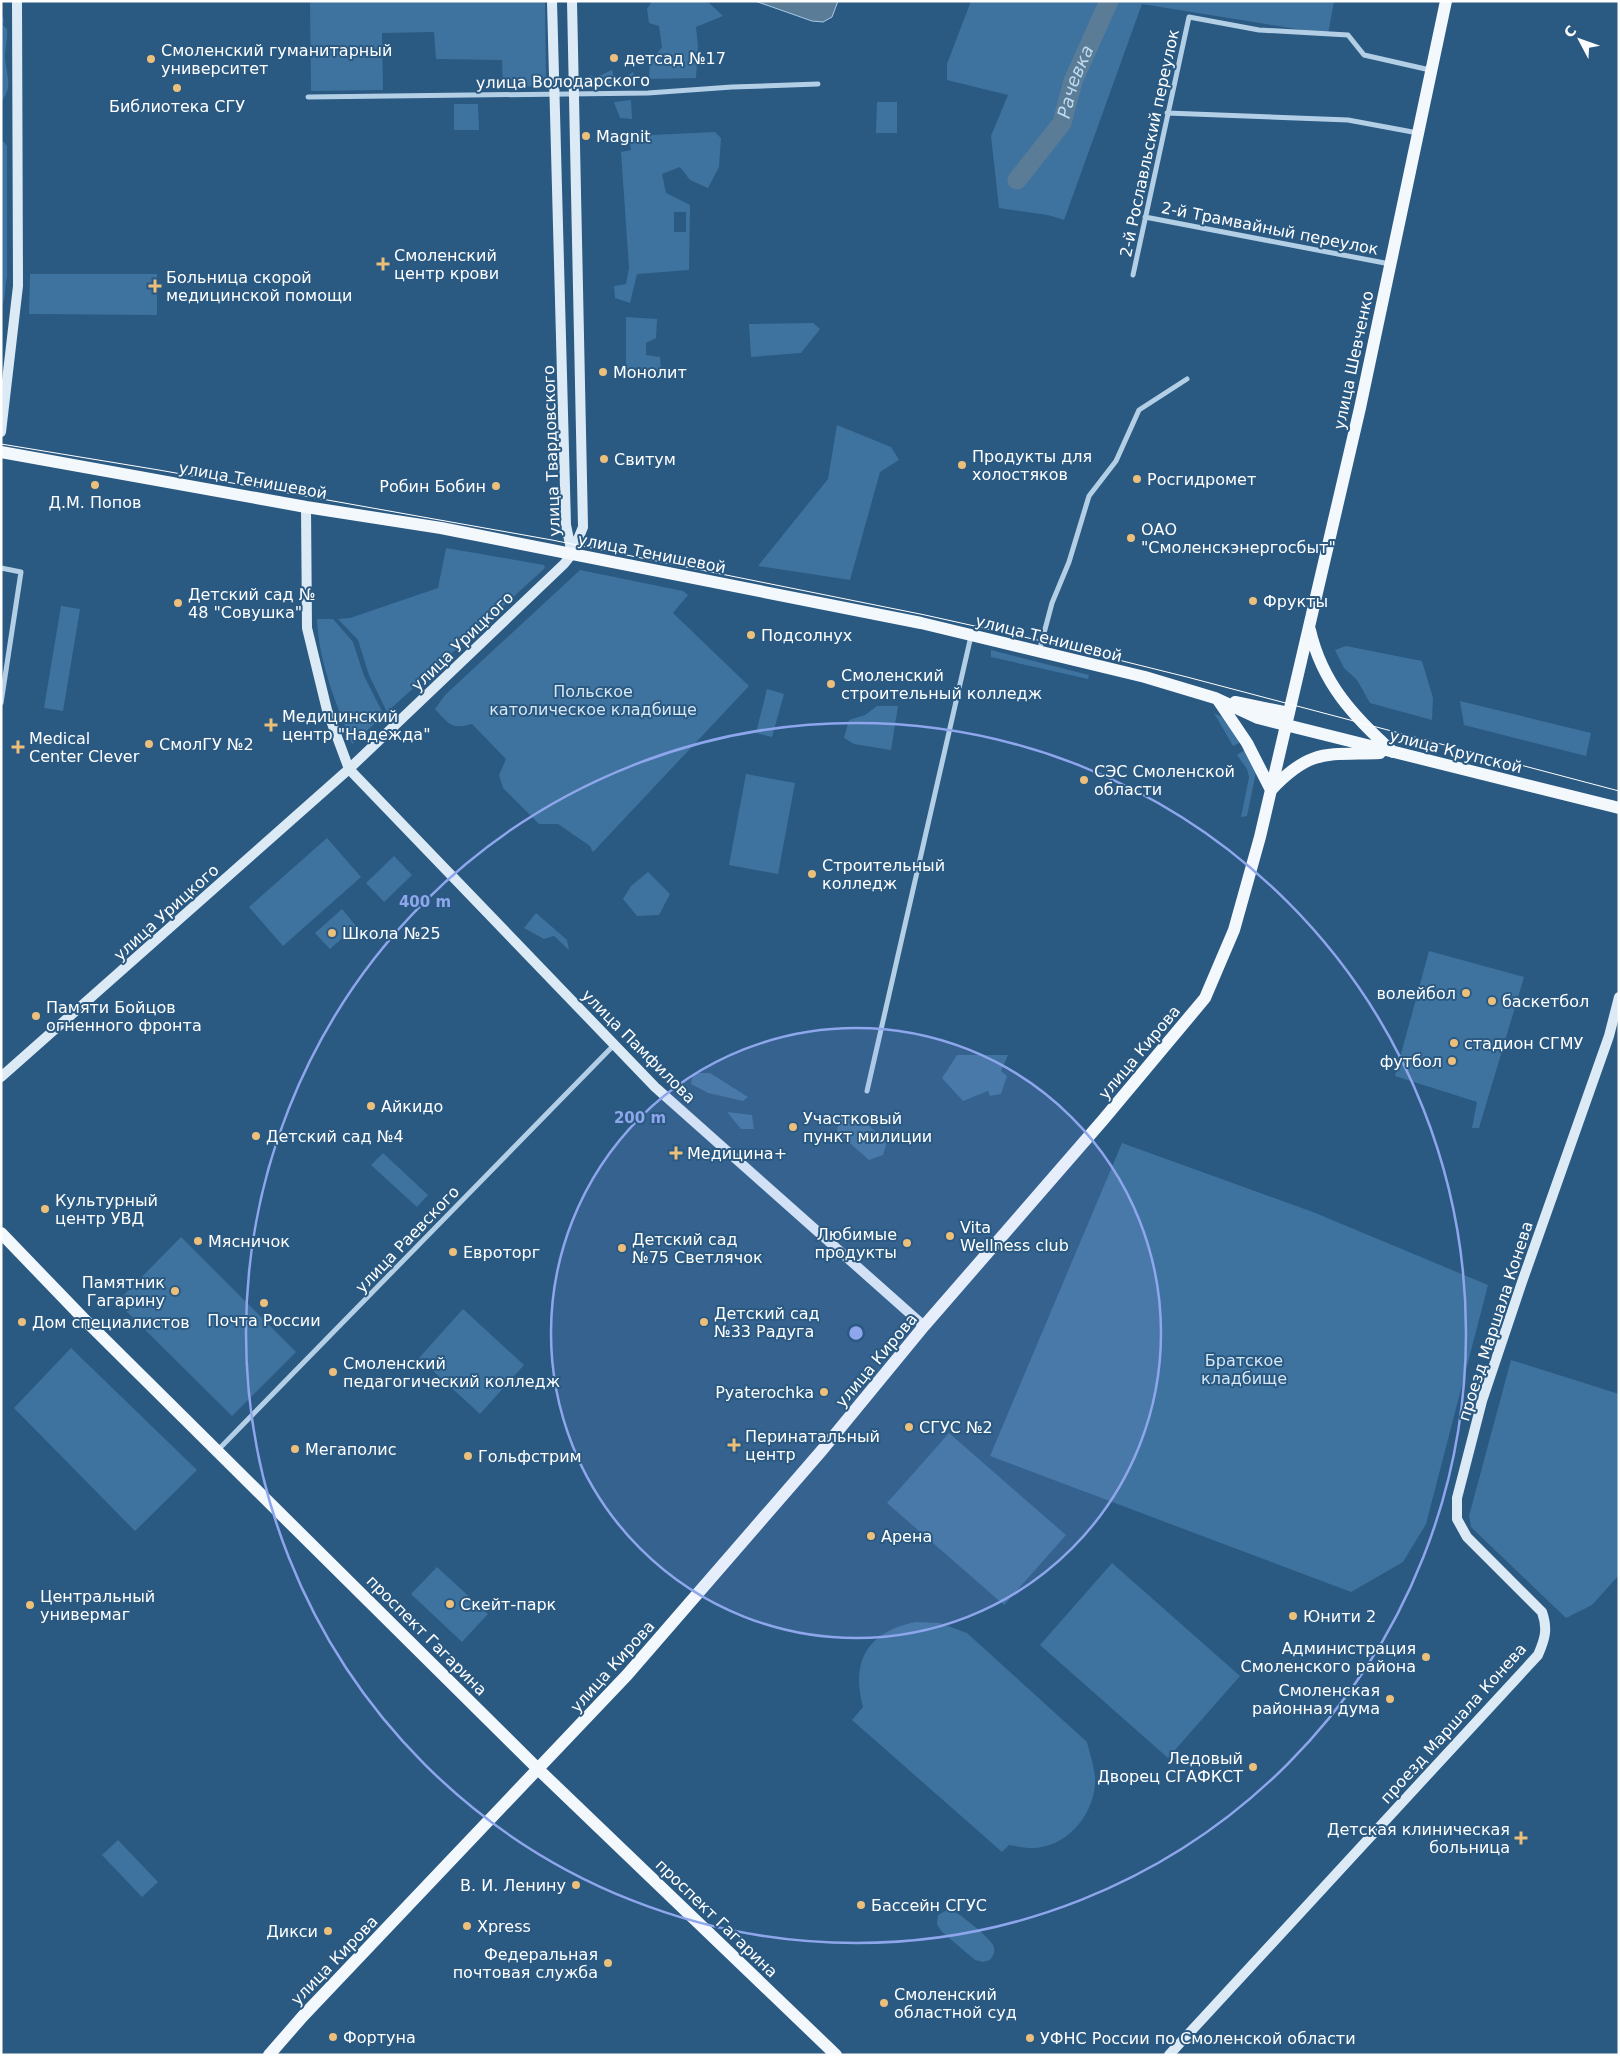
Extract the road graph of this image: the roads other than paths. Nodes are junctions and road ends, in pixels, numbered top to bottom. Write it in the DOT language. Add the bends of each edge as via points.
graph roads {
  1 [pos="17,1"];
  2 [pos="552,1"];
  3 [pos="572,1"];
  4 [pos="1446,1"];
  5 [pos="1432,71"];
  6 [pos="818,84"];
  7 [pos="553,93"];
  8 [pos="575,94"];
  9 [pos="308,97"];
  10 [pos="1167,113"];
  11 [pos="1418,133"];
  12 [pos="1145,217"];
  13 [pos="1390,264"];
  14 [pos="1133,275"];
  15 [pos="560,289"];
  16 [pos="579,290"];
  17 [pos="1187,380"];
  18 [pos="1,432"];
  19 [pos="1,452"];
  20 [pos="306,507"];
  21 [pos="572,554"];
  22 [pos="1,568"];
  23 [pos="1309,627"];
  24 [pos="971,636"];
  25 [pos="1039,652"];
  26 [pos="1215,698"];
  27 [pos="1,702"];
  28 [pos="1288,719"];
  29 [pos="1395,753"];
  30 [pos="349,768"];
  31 [pos="1271,790"];
  32 [pos="1619,808"];
  33 [pos="1619,997"];
  34 [pos="614,1045"];
  35 [pos="1,1077"];
  36 [pos="866,1091"];
  37 [pos="1,1233"];
  38 [pos="924,1326"];
  39 [pos="218,1450"];
  40 [pos="538,1769"];
  41 [pos="268,2055"];
  42 [pos="836,2055"];
  43 [pos="1169,2055"];
  1 -- 18 [label="street" via="18,286"];
  2 -- 7 [label="street, улица Твардовского"];
  3 -- 8 [label="street, улица Твардовского"];
  4 -- 5 [label="main road, улица Шевченко"];
  5 -- 10 [label="street, 2-й Рославльский переулок" via="1364,55 1348,35 1259,30 1189,17"];
  5 -- 11 [label="main road, улица Шевченко"];
  6 -- 8 [label="street, улица Володарского"];
  7 -- 8 [label="street, улица Володарского"];
  7 -- 9 [label="street, улица Володарского"];
  7 -- 15 [label="street, улица Твардовского"];
  8 -- 16 [label="street, улица Твардовского"];
  10 -- 11 [label="street" via="1348,120"];
  10 -- 12 [label="street, 2-й Рославльский переулок"];
  11 -- 13 [label="main road, улица Шевченко"];
  12 -- 13 [label="street, 2-й Трамвайный переулок"];
  12 -- 14 [label="street, 2-й Рославльский переулок"];
  13 -- 23 [label="main road, улица Шевченко"];
  15 -- 16 [label="street"];
  15 -- 21 [label="street, улица Твардовского" via="566,525"];
  16 -- 21 [label="street, улица Твардовского" via="583,527"];
  17 -- 25 [label="street" via="1139,410 1116,460 1089,496 1069,562 1052,603"];
  19 -- 20 [label="main road, улица Тенишевой"];
  20 -- 21 [label="main road, улица Тенишевой" via="441,528"];
  20 -- 30 [label="street" via="307,628 327,710"];
  21 -- 24 [label="main road, улица Тенишевой" via="912,621"];
  21 -- 30 [label="street, улица Урицкого"];
  22 -- 27 [label="street" via="21,572"];
  23 -- 28 [label="main road, улица Шевченко"];
  23 -- 29 [label="main road" via="1329,681 1363,725"];
  24 -- 25 [label="main road, улица Тенишевой"];
  24 -- 36 [label="street"];
  25 -- 26 [label="main road, улица Тенишевой"];
  26 -- 28 [label="main road, улица Тенишевой" via="1258,718"];
  26 -- 31 [label="main road" via="1239,730"];
  28 -- 29 [label="main road, улица Крупской"];
  28 -- 31 [label="main road, улица Кирова"];
  29 -- 31 [label="main road" via="1326,754 1289,771"];
  29 -- 32 [label="main road, улица Крупской"];
  30 -- 34 [label="street, улица Памфилова"];
  30 -- 35 [label="street, улица Урицкого"];
  31 -- 38 [label="main road, улица Кирова" via="1234,930 1205,998"];
  33 -- 43 [label="street, проезд Маршала Конева" via="1609,1036 1482,1401 1457,1498 1457,1519 1467,1537 1542,1612 1546,1625 1545,1640 1538,1655"];
  34 -- 38 [label="street, улица Памфилова" via="655,1087"];
  34 -- 39 [label="street, улица Раевского"];
  37 -- 39 [label="main road, проспект Гагарина"];
  38 -- 40 [label="main road, улица Кирова" via="823,1449 627,1675"];
  39 -- 40 [label="main road, проспект Гагарина"];
  40 -- 41 [label="main road, улица Кирова"];
  40 -- 42 [label="main road, проспект Гагарина"];
}
